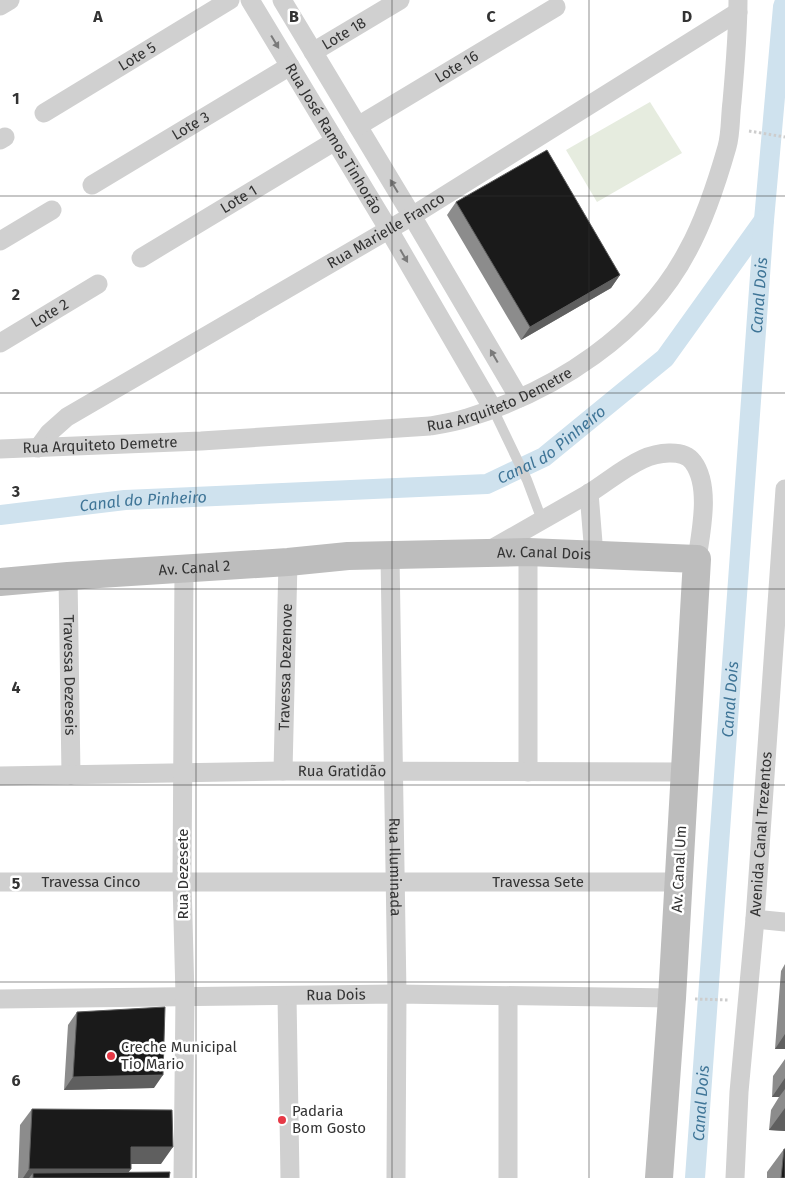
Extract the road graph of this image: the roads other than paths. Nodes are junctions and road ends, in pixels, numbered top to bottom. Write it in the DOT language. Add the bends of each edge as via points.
graph roads {
  1 [pos="10,0"];
  2 [pos="230,0"];
  3 [pos="250,0"];
  4 [pos="282,0"];
  5 [pos="400,0"];
  6 [pos="0,6"];
  7 [pos="738,6"];
  8 [pos="556,7"];
  9 [pos="313,52"];
  10 [pos="290,66"];
  11 [pos="44,113"];
  12 [pos="358,126"];
  13 [pos="335,141"];
  14 [pos="92,186"];
  15 [pos="52,210"];
  16 [pos="412,216"];
  17 [pos="389,230"];
  18 [pos="0,241"];
  19 [pos="141,258"];
  20 [pos="98,284"];
  21 [pos="0,343"];
  22 [pos="519,398"];
  23 [pos="493,409"];
  24 [pos="38,448"];
  25 [pos="0,449"];
  26 [pos="785,489"];
  27 [pos="589,493"];
  28 [pos="542,520"];
  29 [pos="528,552"];
  30 [pos="484,553"];
  31 [pos="594,555"];
  32 [pos="390,556"];
  33 [pos="698,559"];
  34 [pos="288,562"];
  35 [pos="184,569"];
  36 [pos="68,576"];
  37 [pos="0,582"];
  38 [pos="283,771"];
  39 [pos="394,772"];
  40 [pos="528,772"];
  41 [pos="685,772"];
  42 [pos="184,773"];
  43 [pos="71,775"];
  44 [pos="0,776"];
  45 [pos="0,882"];
  46 [pos="182,882"];
  47 [pos="679,882"];
  48 [pos="396,883"];
  49 [pos="755,919"];
  50 [pos="785,922"];
  51 [pos="397,994"];
  52 [pos="185,996"];
  53 [pos="287,996"];
  54 [pos="508,996"];
  55 [pos="0,999"];
  56 [pos="682,999"];
  57 [pos="183,1178"];
  58 [pos="290,1178"];
  59 [pos="396,1178"];
  60 [pos="508,1178"];
  61 [pos="659,1178"];
  62 [pos="735,1178"];
  1 -- 6 [label="street"];
  2 -- 11 [label="street, Lote 5"];
  3 -- 10 [label="street, Rua José Ramos Tinhorão, one-way"];
  4 -- 9 [label="street, Rua José Ramos Tinhorão"];
  5 -- 9 [label="street, Lote 18"];
  7 -- 16 [label="street, Rua Marielle Franco"];
  7 -- 22 [label="street, Rua Arquiteto Demetre" via="728,146 688,250 662,290 635,320 596,354 547,386"];
  8 -- 12 [label="street, Lote 16"];
  9 -- 12 [label="street, Rua José Ramos Tinhorão"];
  10 -- 13 [label="street, Rua José Ramos Tinhorão"];
  10 -- 14 [label="street, Lote 3"];
  16 -- 12 [label="street, Rua José Ramos Tinhorão, one-way"];
  13 -- 17 [label="street, Rua José Ramos Tinhorão"];
  13 -- 19 [label="street, Lote 1"];
  15 -- 18 [label="street"];
  16 -- 17 [label="street, Rua Marielle Franco"];
  22 -- 16 [label="street, Rua José Ramos Tinhorão, one-way"];
  17 -- 23 [label="street, Rua José Ramos Tinhorão, one-way"];
  17 -- 24 [label="street, Rua Marielle Franco" via="67,417"];
  20 -- 21 [label="street, Lote 2"];
  22 -- 23 [label="street, Rua Arquiteto Demetre"];
  23 -- 24 [label="street, Rua Arquiteto Demetre" via="430,426"];
  23 -- 28 [label="lane"];
  24 -- 25 [label="street, Rua Arquiteto Demetre"];
  26 -- 49 [label="street, Avenida Canal Trezentos"];
  27 -- 28 [label="street"];
  27 -- 31 [label="street"];
  27 -- 33 [label="street" via="643,459 660,454 685,455 697,469 703,494"];
  28 -- 30 [label="street"];
  29 -- 30 [label="street, Av. Canal Dois"];
  29 -- 31 [label="street, Av. Canal Dois"];
  29 -- 40 [label="street"];
  30 -- 32 [label="street, Av. Canal Dois"];
  31 -- 33 [label="street, Av. Canal Dois"];
  32 -- 34 [label="street, Av. Canal 2"];
  32 -- 39 [label="street, Rua Iluminada"];
  33 -- 41 [label="street, Av. Canal Um"];
  34 -- 35 [label="street, Av. Canal 2"];
  34 -- 38 [label="street, Travessa Dezenove"];
  35 -- 36 [label="street, Av. Canal 2"];
  35 -- 42 [label="street, Rua Dezesete"];
  36 -- 37 [label="street, Av. Canal 2"];
  36 -- 43 [label="street, Travessa Dezeseis"];
  38 -- 39 [label="street, Rua Gratidão"];
  38 -- 42 [label="street, Rua Gratidão"];
  39 -- 40 [label="street, Rua Gratidão"];
  39 -- 48 [label="street, Rua Iluminada"];
  40 -- 41 [label="street, Rua Gratidão"];
  41 -- 47 [label="street, Av. Canal Um"];
  42 -- 43 [label="street, Rua Gratidão"];
  42 -- 46 [label="street, Rua Dezesete"];
  43 -- 44 [label="street, Rua Gratidão"];
  45 -- 46 [label="street, Travessa Cinco"];
  46 -- 48 [label="street, Travessa Cinco"];
  46 -- 52 [label="street, Rua Dezesete"];
  47 -- 48 [label="street, Travessa Sete"];
  47 -- 56 [label="street, Av. Canal Um"];
  48 -- 51 [label="street, Rua Iluminada"];
  49 -- 50 [label="street"];
  49 -- 62 [label="street, Avenida Canal Trezentos" via="739,1092"];
  51 -- 53 [label="street, Rua Dois"];
  51 -- 54 [label="street, Rua Dois"];
  51 -- 59 [label="street, Rua Iluminada"];
  52 -- 53 [label="street, Rua Dois"];
  52 -- 55 [label="street, Rua Dois"];
  52 -- 57 [label="street, Rua Dezesete"];
  53 -- 58 [label="street"];
  54 -- 56 [label="street, Rua Dois"];
  54 -- 60 [label="street"];
  56 -- 61 [label="street, Av. Canal Um"];
}
